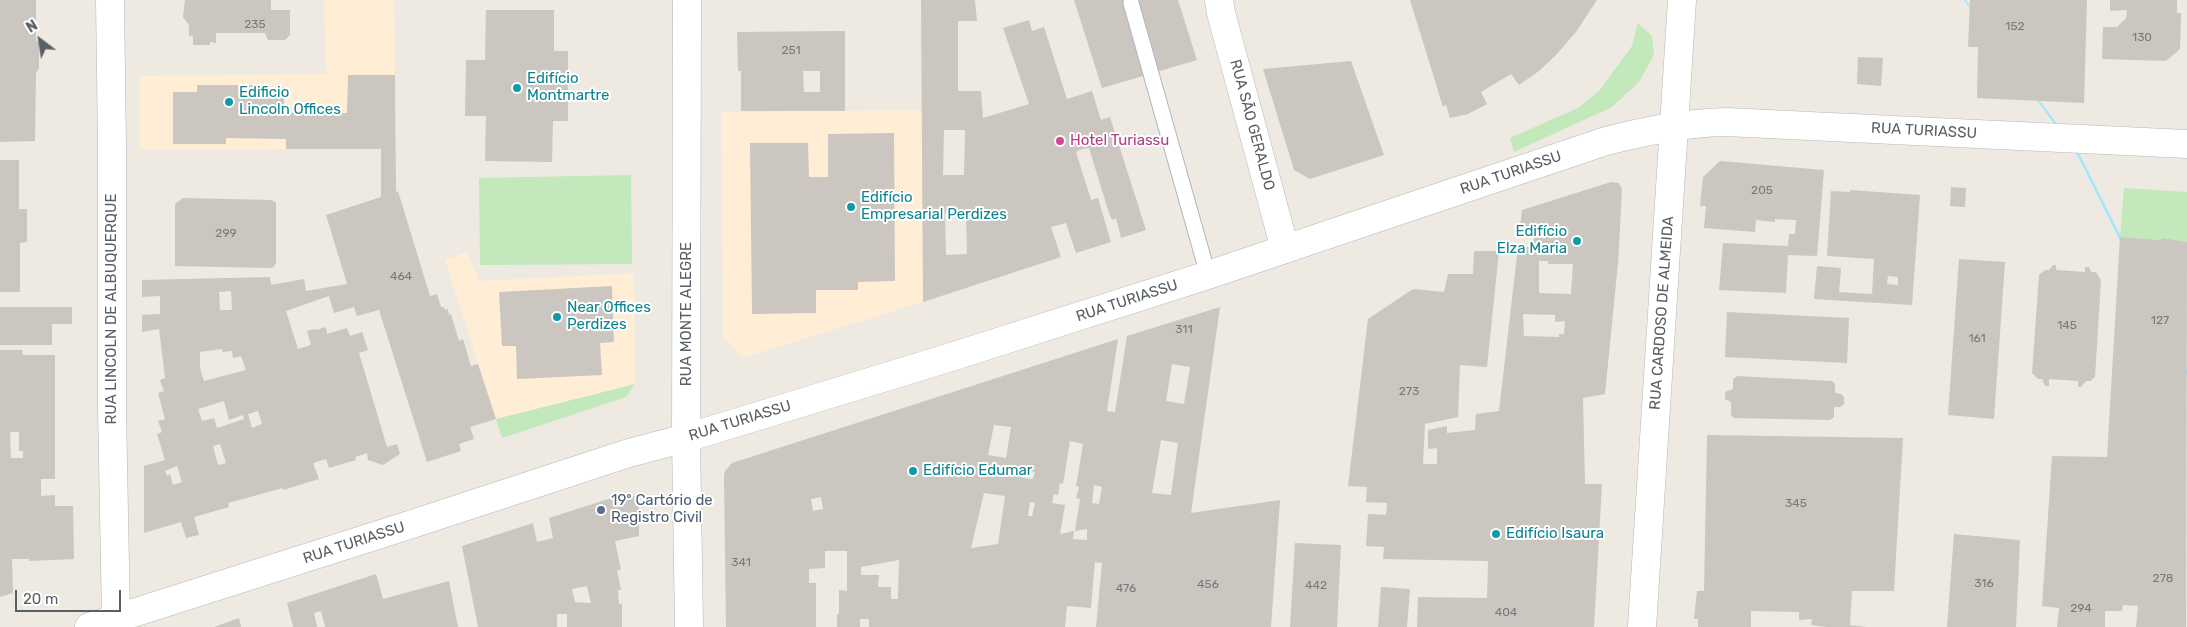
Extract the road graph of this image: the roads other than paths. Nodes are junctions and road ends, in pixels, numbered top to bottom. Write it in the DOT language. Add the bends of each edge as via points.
graph roads {
  1 [pos="110,0"];
  2 [pos="687,0"];
  3 [pos="1219,0"];
  4 [pos="1682,0"];
  5 [pos="1131,3"];
  6 [pos="1674,126"];
  7 [pos="2187,144"];
  8 [pos="1286,249"];
  9 [pos="1208,275"];
  10 [pos="686,438"];
  11 [pos="116,618"];
  12 [pos="89,627"];
  13 [pos="689,627"];
  14 [pos="1642,627"];
  1 -- 11 [label="street, RUA LINCOLN DE ALBUQUERQUE"];
  2 -- 10 [label="street, RUA MONTE ALEGRE"];
  3 -- 8 [label="street, RUA SÃO GERALDO"];
  4 -- 6 [label="street, RUA CARDOSO DE ALMEIDA"];
  5 -- 9 [label="lane"];
  6 -- 7 [label="street, RUA TURIASSU" via="1726,122"];
  6 -- 8 [label="street, RUA TURIASSU" via="1606,141"];
  6 -- 14 [label="street, RUA CARDOSO DE ALMEIDA"];
  8 -- 9 [label="street, RUA TURIASSU"];
  9 -- 10 [label="street, RUA TURIASSU"];
  10 -- 11 [label="street, RUA TURIASSU" via="629,453"];
  10 -- 13 [label="street, RUA MONTE ALEGRE"];
  11 -- 12 [label="street, RUA TURIASSU"];
}
